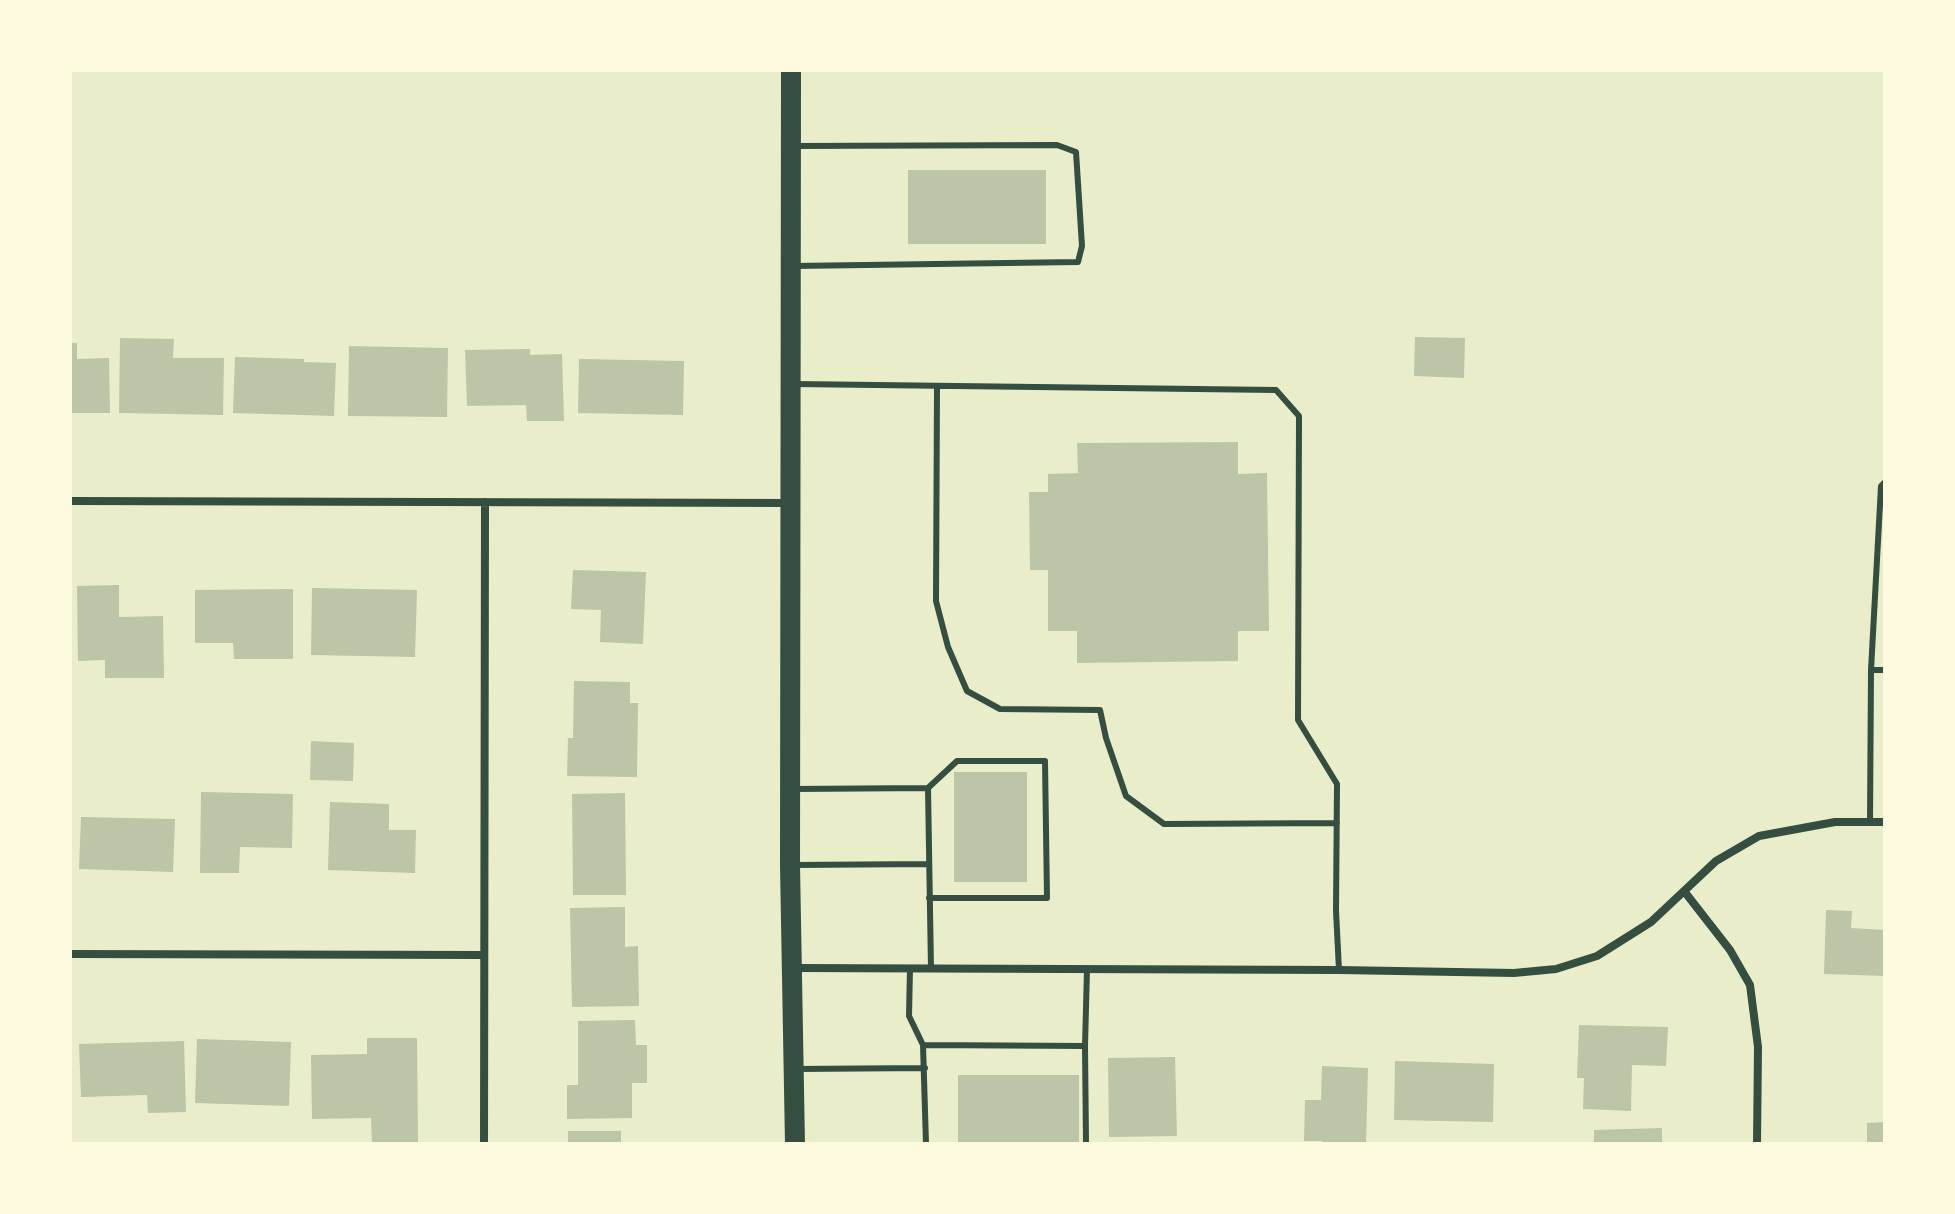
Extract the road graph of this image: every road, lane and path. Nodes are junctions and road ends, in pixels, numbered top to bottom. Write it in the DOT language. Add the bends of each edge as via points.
graph roads {
  1 [pos="791,70"];
  2 [pos="791,146"];
  3 [pos="791,266"];
  4 [pos="791,384"];
  5 [pos="937,386"];
  6 [pos="1885,482"];
  7 [pos="70,501"];
  8 [pos="485,502"];
  9 [pos="791,503"];
  10 [pos="1871,670"];
  11 [pos="1885,670"];
  12 [pos="928,788"];
  13 [pos="790,789"];
  14 [pos="1870,822"];
  15 [pos="1885,822"];
  16 [pos="1337,823"];
  17 [pos="929,864"];
  18 [pos="790,865"];
  19 [pos="1684,891"];
  20 [pos="929,898"];
  21 [pos="70,954"];
  22 [pos="484,955"];
  23 [pos="793,968"];
  24 [pos="910,968"];
  25 [pos="931,969"];
  26 [pos="1087,969"];
  27 [pos="1339,970"];
  28 [pos="923,1045"];
  29 [pos="1085,1046"];
  30 [pos="925,1068"];
  31 [pos="795,1069"];
  32 [pos="484,1144"];
  33 [pos="795,1144"];
  34 [pos="926,1144"];
  35 [pos="1086,1144"];
  36 [pos="1757,1144"];
  1 -- 2 [label="main road"];
  2 -- 3 [label="main road"];
  2 -- 3 [label="lane" via="1057,145 1076,152 1082,246 1078,262"];
  3 -- 4 [label="main road"];
  4 -- 5 [label="lane"];
  4 -- 9 [label="main road"];
  5 -- 16 [label="lane" via="936,601 967,691 1000,709 1100,710 1126,796 1164,824"];
  5 -- 16 [label="lane" via="1276,390 1299,416 1298,720 1337,784"];
  6 -- 10 [label="lane"];
  7 -- 8 [label="street"];
  8 -- 9 [label="street"];
  8 -- 22 [label="street"];
  9 -- 13 [label="main road"];
  10 -- 11 [label="lane"];
  10 -- 14 [label="lane"];
  12 -- 13 [label="lane"];
  12 -- 17 [label="lane"];
  12 -- 20 [label="lane" via="957,761 1045,761 1047,898"];
  13 -- 18 [label="main road"];
  14 -- 15 [label="street"];
  14 -- 19 [label="street" via="1835,822 1759,836 1716,861"];
  16 -- 27 [label="lane"];
  17 -- 18 [label="lane"];
  17 -- 20 [label="lane"];
  18 -- 23 [label="main road"];
  19 -- 27 [label="street" via="1651,922 1597,956 1556,969"];
  19 -- 36 [label="street" via="1750,985 1758,1047"];
  20 -- 25 [label="lane"];
  21 -- 22 [label="street"];
  22 -- 32 [label="street"];
  23 -- 24 [label="street"];
  23 -- 31 [label="main road"];
  24 -- 25 [label="street"];
  24 -- 28 [label="lane" via="909,1016"];
  25 -- 26 [label="street"];
  26 -- 27 [label="street"];
  26 -- 29 [label="lane"];
  28 -- 29 [label="lane"];
  28 -- 30 [label="lane"];
  29 -- 35 [label="lane"];
  30 -- 31 [label="lane"];
  30 -- 34 [label="lane"];
  31 -- 33 [label="main road"];
}
